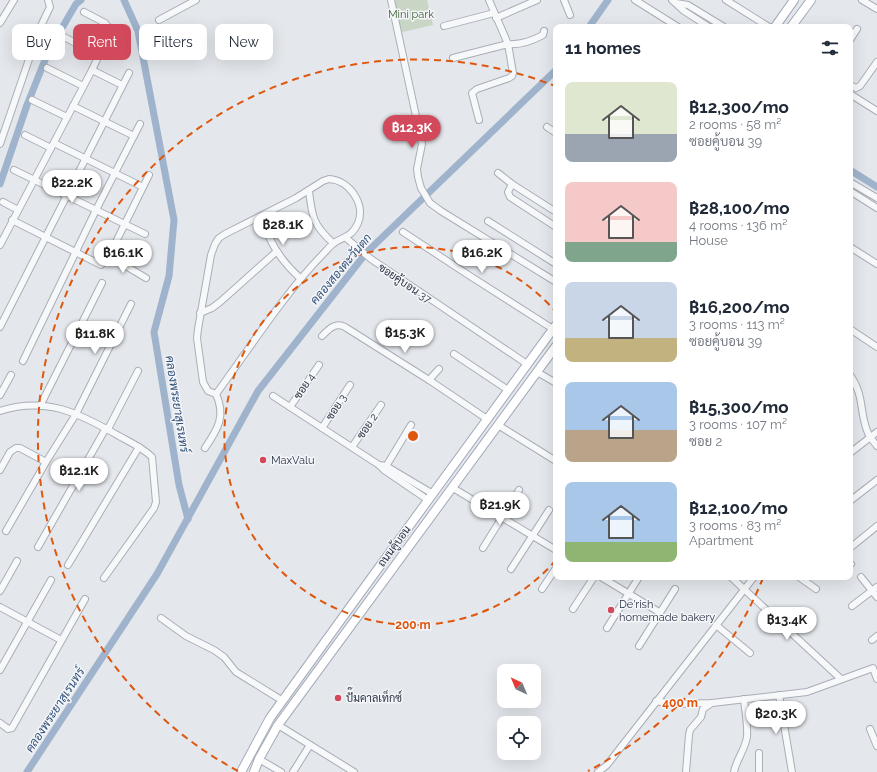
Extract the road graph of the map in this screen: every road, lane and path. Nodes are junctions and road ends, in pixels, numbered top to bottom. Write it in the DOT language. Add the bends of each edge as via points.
graph roads {
  1 [pos="14,0"];
  2 [pos="48,0"];
  3 [pos="196,0"];
  4 [pos="391,0"];
  5 [pos="489,0"];
  6 [pos="537,0"];
  7 [pos="564,0"];
  8 [pos="635,0"];
  9 [pos="726,0"];
  10 [pos="794,0"];
  11 [pos="811,0"];
  12 [pos="862,0"];
  13 [pos="674,1"];
  14 [pos="877,9"];
  15 [pos="84,12"];
  16 [pos="495,15"];
  17 [pos="570,15"];
  18 [pos="159,20"];
  19 [pos="0,23"];
  20 [pos="106,24"];
  21 [pos="673,24"];
  22 [pos="704,24"];
  23 [pos="719,24"];
  24 [pos="764,24"];
  25 [pos="777,24"];
  26 [pos="793,24"];
  27 [pos="444,26"];
  28 [pos="857,28"];
  29 [pos="544,31"];
  30 [pos="853,35"];
  31 [pos="508,44"];
  32 [pos="453,58"];
  33 [pos="97,60"];
  34 [pos="877,62"];
  35 [pos="47,68"];
  36 [pos="92,70"];
  37 [pos="129,73"];
  38 [pos="122,85"];
  39 [pos="83,86"];
  40 [pos="853,86"];
  41 [pos="853,96"];
  42 [pos="32,100"];
  43 [pos="73,106"];
  44 [pos="877,111"];
  45 [pos="67,117"];
  46 [pos="479,120"];
  47 [pos="104,122"];
  48 [pos="140,124"];
  49 [pos="547,127"];
  50 [pos="553,130"];
  51 [pos="25,135"];
  52 [pos="134,136"];
  53 [pos="0,144"];
  54 [pos="52,145"];
  55 [pos="85,159"];
  56 [pos="14,170"];
  57 [pos="498,172"];
  58 [pos="115,174"];
  59 [pos="149,175"];
  60 [pos="34,180"];
  61 [pos="512,184"];
  62 [pos="853,184"];
  63 [pos="143,187"];
  64 [pos="309,191"];
  65 [pos="853,193"];
  66 [pos="66,196"];
  67 [pos="877,198"];
  68 [pos="3,202"];
  69 [pos="877,208"];
  70 [pos="18,210"];
  71 [pos="96,210"];
  72 [pos="553,210"];
  73 [pos="262,216"];
  74 [pos="12,220"];
  75 [pos="488,221"];
  76 [pos="124,224"];
  77 [pos="553,225"];
  78 [pos="403,232"];
  79 [pos="145,234"];
  80 [pos="46,238"];
  81 [pos="346,238"];
  82 [pos="333,243"];
  83 [pos="0,245"];
  84 [pos="853,249"];
  85 [pos="276,252"];
  86 [pos="76,254"];
  87 [pos="109,256"];
  88 [pos="553,262"];
  89 [pos="877,264"];
  90 [pos="146,278"];
  91 [pos="300,278"];
  92 [pos="553,280"];
  93 [pos="102,283"];
  94 [pos="131,304"];
  95 [pos="200,313"];
  96 [pos="553,326"];
  97 [pos="0,327"];
  98 [pos="553,330"];
  99 [pos="853,331"];
  100 [pos="322,336"];
  101 [pos="877,347"];
  102 [pos="553,350"];
  103 [pos="454,354"];
  104 [pos="23,361"];
  105 [pos="527,364"];
  106 [pos="318,365"];
  107 [pos="439,369"];
  108 [pos="138,370"];
  109 [pos="537,372"];
  110 [pos="11,375"];
  111 [pos="428,380"];
  112 [pos="853,380"];
  113 [pos="553,381"];
  114 [pos="350,385"];
  115 [pos="508,390"];
  116 [pos="216,394"];
  117 [pos="0,395"];
  118 [pos="273,396"];
  119 [pos="381,405"];
  120 [pos="40,406"];
  121 [pos="290,407"];
  122 [pos="0,411"];
  123 [pos="76,414"];
  124 [pos="487,420"];
  125 [pos="411,425"];
  126 [pos="498,425"];
  127 [pos="322,428"];
  128 [pos="107,429"];
  129 [pos="877,432"];
  130 [pos="871,437"];
  131 [pos="877,446"];
  132 [pos="139,447"];
  133 [pos="205,448"];
  134 [pos="352,448"];
  135 [pos="853,451"];
  136 [pos="553,460"];
  137 [pos="46,462"];
  138 [pos="385,468"];
  139 [pos="0,470"];
  140 [pos="877,480"];
  141 [pos="452,488"];
  142 [pos="519,490"];
  143 [pos="430,497"];
  144 [pos="853,499"];
  145 [pos="549,510"];
  146 [pos="502,517"];
  147 [pos="877,526"];
  148 [pos="6,531"];
  149 [pos="533,536"];
  150 [pos="853,546"];
  151 [pos="38,547"];
  152 [pos="483,548"];
  153 [pos="553,548"];
  154 [pos="17,561"];
  155 [pos="68,565"];
  156 [pos="511,569"];
  157 [pos="553,572"];
  158 [pos="861,577"];
  159 [pos="104,578"];
  160 [pos="51,580"];
  161 [pos="592,580"];
  162 [pos="606,580"];
  163 [pos="638,580"];
  164 [pos="734,580"];
  165 [pos="752,580"];
  166 [pos="803,580"];
  167 [pos="542,589"];
  168 [pos="675,589"];
  169 [pos="745,589"];
  170 [pos="816,589"];
  171 [pos="874,589"];
  172 [pos="0,590"];
  173 [pos="629,594"];
  174 [pos="877,597"];
  175 [pos="85,599"];
  176 [pos="852,606"];
  177 [pos="0,607"];
  178 [pos="573,609"];
  179 [pos="659,612"];
  180 [pos="161,618"];
  181 [pos="27,622"];
  182 [pos="716,625"];
  183 [pos="607,628"];
  184 [pos="328,637"];
  185 [pos="62,640"];
  186 [pos="337,644"];
  187 [pos="638,646"];
  188 [pos="750,653"];
  189 [pos="0,670"];
  190 [pos="841,679"];
  191 [pos="877,679"];
  192 [pos="779,695"];
  193 [pos="744,699"];
  194 [pos="283,700"];
  195 [pos="656,701"];
  196 [pos="712,703"];
  197 [pos="0,723"];
  198 [pos="278,725"];
  199 [pos="870,729"];
  200 [pos="310,745"];
  201 [pos="877,746"];
  202 [pos="759,753"];
  203 [pos="259,759"];
  204 [pos="241,772"];
  205 [pos="254,772"];
  206 [pos="281,772"];
  207 [pos="293,772"];
  208 [pos="353,772"];
  209 [pos="598,772"];
  210 [pos="686,772"];
  211 [pos="734,772"];
  212 [pos="760,772"];
  213 [pos="792,772"];
  1 -- 19 [label="street"];
  2 -- 53 [label="street" via="50,7 39,30"];
  3 -- 18 [label="street"];
  4 -- 92 [label="street" via="422,144 417,168 421,188 430,203 441,212"];
  5 -- 16 [label="street"];
  6 -- 16 [label="street"];
  7 -- 17 [label="street"];
  8 -- 21 [label="street"];
  9 -- 24 [label="street"];
  10 -- 25 [label="main road"];
  11 -- 26 [label="main road"];
  12 -- 14 [label="street"];
  13 -- 22 [label="street"];
  13 -- 23 [label="street" via="688,5"];
  15 -- 20 [label="street"];
  16 -- 27 [label="street"];
  16 -- 31 [label="street"];
  28 -- 30 [label="street"];
  29 -- 31 [label="street" via="543,35 535,39 518,45"];
  31 -- 32 [label="street"];
  31 -- 46 [label="street" via="512,76 472,93"];
  33 -- 36 [label="street"];
  34 -- 40 [label="street" via="860,86"];
  35 -- 39 [label="street"];
  36 -- 38 [label="street"];
  36 -- 39 [label="street"];
  37 -- 38 [label="street"];
  38 -- 47 [label="street"];
  39 -- 43 [label="street"];
  41 -- 44 [label="street"];
  42 -- 45 [label="street"];
  43 -- 45 [label="street"];
  43 -- 47 [label="street"];
  45 -- 54 [label="street"];
  47 -- 52 [label="street"];
  47 -- 55 [label="street"];
  48 -- 52 [label="street"];
  49 -- 50 [label="street"];
  51 -- 54 [label="street"];
  52 -- 58 [label="street"];
  54 -- 55 [label="street"];
  54 -- 60 [label="street"];
  55 -- 58 [label="street"];
  55 -- 66 [label="street"];
  56 -- 60 [label="street"];
  57 -- 61 [label="street"];
  58 -- 63 [label="street"];
  58 -- 71 [label="street"];
  59 -- 63 [label="street"];
  60 -- 66 [label="street"];
  60 -- 70 [label="street"];
  61 -- 72 [label="street"];
  61 -- 77 [label="street" via="508,192 510,197"];
  62 -- 67 [label="street"];
  63 -- 76 [label="street"];
  64 -- 73 [label="street"];
  64 -- 81 [label="street" via="329,179 336,180 354,193 359,206 359,220"];
  64 -- 82 [label="street" via="316,224"];
  65 -- 69 [label="street"];
  66 -- 71 [label="street"];
  66 -- 80 [label="street"];
  68 -- 70 [label="street"];
  70 -- 74 [label="street"];
  71 -- 76 [label="street"];
  71 -- 86 [label="street"];
  73 -- 85 [label="street"];
  73 -- 95 [label="street" via="225,234 215,244 208,266"];
  74 -- 80 [label="street"];
  74 -- 83 [label="street"];
  75 -- 88 [label="street"];
  76 -- 79 [label="street"];
  76 -- 87 [label="street"];
  78 -- 96 [label="street"];
  80 -- 86 [label="street"];
  80 -- 97 [label="street"];
  81 -- 82 [label="street"];
  81 -- 105 [label="street, ซอยคู้บอน 37" via="371,259"];
  82 -- 91 [label="street"];
  84 -- 89 [label="street"];
  85 -- 91 [label="street"];
  85 -- 95 [label="street" via="220,302"];
  86 -- 87 [label="street" via="100,265"];
  86 -- 104 [label="street"];
  87 -- 90 [label="street"];
  91 -- 116 [label="street"];
  93 -- 120 [label="street"];
  94 -- 123 [label="street"];
  95 -- 116 [label="street" via="197,338 203,382 208,391"];
  98 -- 105 [label="main road, ถนนคู้บอน"];
  99 -- 101 [label="street"];
  100 -- 111 [label="street" via="332,327 341,325"];
  102 -- 109 [label="main road, ถนนคู้บอน"];
  103 -- 115 [label="street"];
  105 -- 115 [label="main road, ถนนคู้บอน"];
  106 -- 121 [label="street, ซอย 4"];
  107 -- 111 [label="street"];
  108 -- 128 [label="street"];
  109 -- 113 [label="street"];
  109 -- 126 [label="main road, ถนนคู้บอน"];
  110 -- 117 [label="street"];
  111 -- 124 [label="street"];
  112 -- 130 [label="street" via="859,389 865,423"];
  114 -- 127 [label="street, ซอย 3"];
  115 -- 124 [label="main road, ถนนคู้บอน"];
  116 -- 133 [label="street" via="220,404 220,418"];
  118 -- 121 [label="street"];
  119 -- 134 [label="street, ซอย 2"];
  120 -- 122 [label="street" via="27,405"];
  120 -- 123 [label="street" via="61,408"];
  121 -- 127 [label="street"];
  123 -- 128 [label="street"];
  123 -- 137 [label="street"];
  124 -- 143 [label="main road, ถนนคู้บอน"];
  125 -- 138 [label="street"];
  126 -- 136 [label="street"];
  126 -- 141 [label="main road, ถนนคู้บอน"];
  127 -- 134 [label="street"];
  128 -- 132 [label="street"];
  128 -- 151 [label="street"];
  129 -- 130 [label="street"];
  130 -- 131 [label="street"];
  130 -- 135 [label="street"];
  132 -- 155 [label="street"];
  132 -- 159 [label="street" via="153,459 156,502"];
  134 -- 138 [label="street"];
  137 -- 139 [label="street" via="16,448 10,452"];
  137 -- 148 [label="street"];
  138 -- 143 [label="street"];
  140 -- 144 [label="street"];
  141 -- 146 [label="street"];
  141 -- 186 [label="main road, ถนนคู้บอน"];
  142 -- 146 [label="street"];
  143 -- 184 [label="main road, ถนนคู้บอน"];
  145 -- 149 [label="street"];
  146 -- 149 [label="street"];
  146 -- 152 [label="street"];
  147 -- 150 [label="street"];
  149 -- 153 [label="street"];
  149 -- 156 [label="street"];
  154 -- 172 [label="street"];
  157 -- 167 [label="street"];
  158 -- 171 [label="street"];
  160 -- 181 [label="street"];
  161 -- 178 [label="street"];
  162 -- 173 [label="street"];
  163 -- 173 [label="street"];
  164 -- 169 [label="street"];
  165 -- 169 [label="street"];
  166 -- 170 [label="street"];
  168 -- 179 [label="street"];
  169 -- 182 [label="street"];
  169 -- 190 [label="street"];
  171 -- 174 [label="street"];
  171 -- 176 [label="street"];
  173 -- 179 [label="street"];
  173 -- 183 [label="street"];
  175 -- 185 [label="street"];
  177 -- 181 [label="street"];
  179 -- 187 [label="street"];
  180 -- 194 [label="street" via="186,636 214,650 224,657 236,672"];
  181 -- 185 [label="street"];
  181 -- 189 [label="street"];
  182 -- 188 [label="street"];
  182 -- 195 [label="street"];
  184 -- 186 [label="main road"];
  184 -- 194 [label="main road, ถนนคู้บอน"];
  185 -- 197 [label="street" via="12,728 8,729"];
  186 -- 198 [label="main road, ถนนคู้บอน"];
  190 -- 191 [label="street" via="873,668"];
  190 -- 192 [label="street" via="807,692"];
  192 -- 193 [label="street"];
  192 -- 213 [label="street"];
  193 -- 196 [label="street"];
  193 -- 211 [label="street" via="747,736"];
  194 -- 204 [label="main road, ถนนคู้บอน" via="270,718"];
  195 -- 196 [label="street" via="673,704"];
  195 -- 209 [label="street" via="607,765"];
  196 -- 210 [label="street" via="703,709 701,717 690,730"];
  198 -- 200 [label="street"];
  198 -- 203 [label="main road, ถนนคู้บอน"];
  199 -- 201 [label="street"];
  200 -- 207 [label="street"];
  200 -- 208 [label="street"];
  202 -- 212 [label="street"];
  203 -- 205 [label="main road, ถนนคู้บอน"];
  203 -- 206 [label="street"];
}
